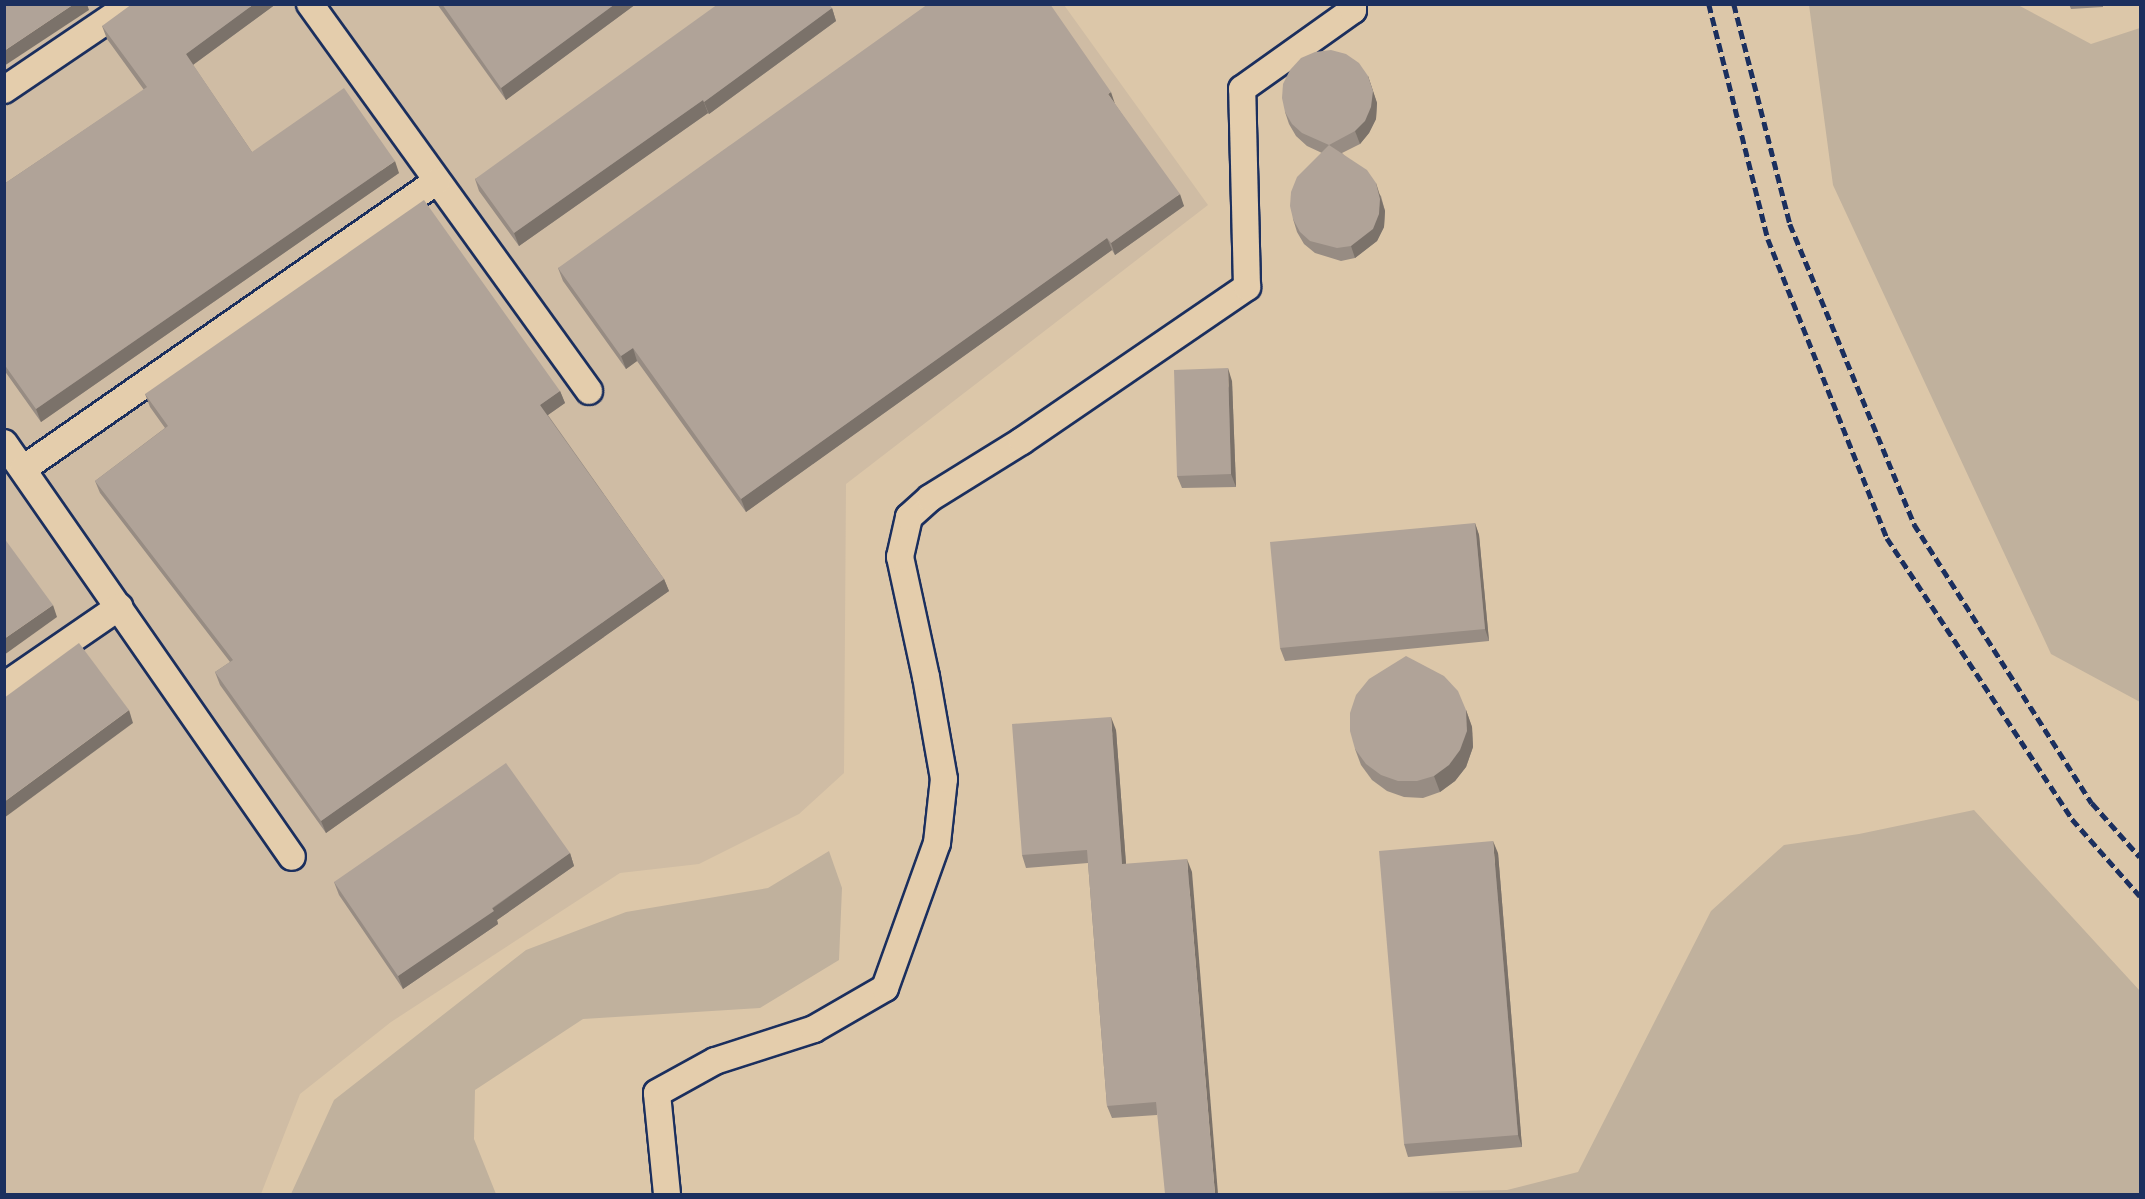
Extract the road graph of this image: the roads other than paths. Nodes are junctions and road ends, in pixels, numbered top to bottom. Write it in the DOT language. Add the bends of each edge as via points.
graph roads {
  1 [pos="131,4"];
  2 [pos="310,4"];
  3 [pos="1353,4"];
  4 [pos="4,90"];
  5 [pos="437,181"];
  6 [pos="589,391"];
  7 [pos="4,443"];
  8 [pos="22,469"];
  9 [pos="118,607"];
  10 [pos="4,686"];
  11 [pos="292,857"];
  12 [pos="667,1194"];
  1 -- 4 [label="lane"];
  2 -- 5 [label="lane"];
  3 -- 12 [label="lane" via="1353,10 1242,89 1248,287 1022,441 930,498 909,517 900,557 944,779 937,843 885,988 814,1029 715,1061 657,1093"];
  5 -- 6 [label="lane"];
  5 -- 8 [label="lane"];
  7 -- 8 [label="lane"];
  8 -- 9 [label="lane"];
  9 -- 10 [label="lane"];
  9 -- 11 [label="lane"];
}
